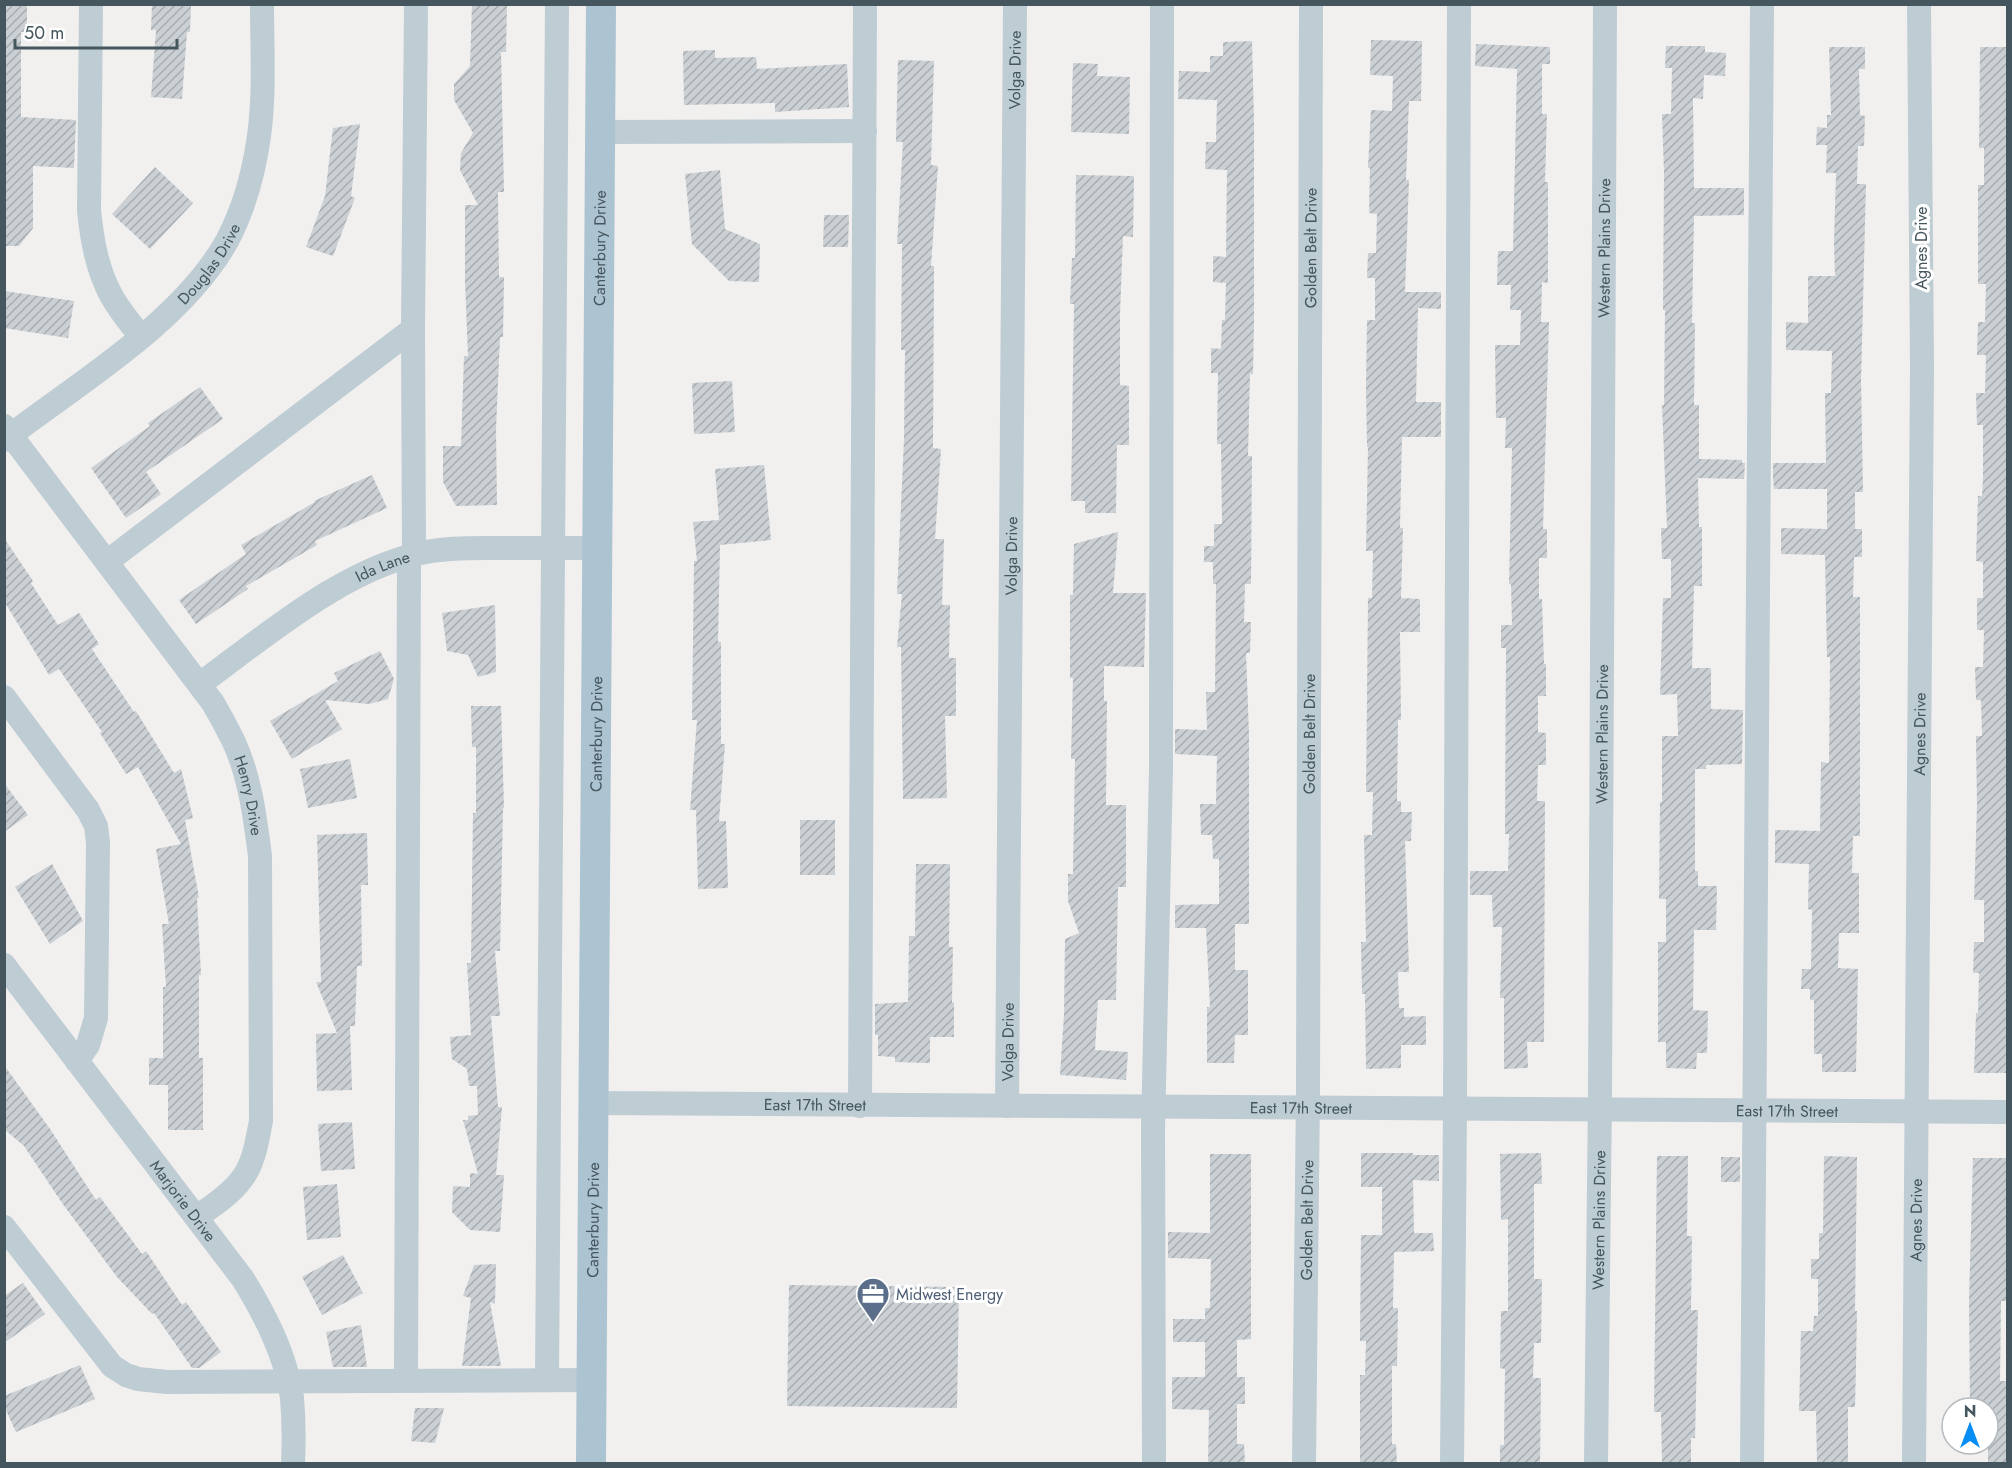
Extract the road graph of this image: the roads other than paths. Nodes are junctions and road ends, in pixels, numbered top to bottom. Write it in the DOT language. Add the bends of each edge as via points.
graph roads {
  1 [pos="91,4"];
  2 [pos="262,4"];
  3 [pos="416,4"];
  4 [pos="558,4"];
  5 [pos="601,4"];
  6 [pos="865,4"];
  7 [pos="1015,4"];
  8 [pos="1162,4"];
  9 [pos="1311,4"];
  10 [pos="1459,4"];
  11 [pos="1605,4"];
  12 [pos="1762,4"];
  13 [pos="1919,4"];
  14 [pos="865,131"];
  15 [pos="600,132"];
  16 [pos="413,329"];
  17 [pos="141,337"];
  18 [pos="7,433"];
  19 [pos="553,548"];
  20 [pos="597,548"];
  21 [pos="412,556"];
  22 [pos="108,561"];
  23 [pos="200,684"];
  24 [pos="4,697"];
  25 [pos="4,965"];
  26 [pos="77,1060"];
  27 [pos="593,1103"];
  28 [pos="860,1106"];
  29 [pos="1007,1106"];
  30 [pos="1154,1107"];
  31 [pos="1307,1108"];
  32 [pos="1455,1109"];
  33 [pos="1600,1110"];
  34 [pos="1756,1111"];
  35 [pos="1917,1111"];
  36 [pos="2007,1112"];
  37 [pos="197,1217"];
  38 [pos="4,1227"];
  39 [pos="406,1380"];
  40 [pos="547,1380"];
  41 [pos="591,1380"];
  42 [pos="288,1381"];
  43 [pos="293,1464"];
  44 [pos="591,1464"];
  45 [pos="1154,1464"];
  46 [pos="1304,1464"];
  47 [pos="1452,1464"];
  48 [pos="1596,1464"];
  49 [pos="1752,1464"];
  50 [pos="1914,1464"];
  1 -- 17 [label="street" via="91,234 111,296"];
  2 -- 17 [label="street, Douglas Drive" via="262,110 255,162 242,206 208,270"];
  3 -- 16 [label="street"];
  4 -- 19 [label="street"];
  5 -- 15 [label="main road, Canterbury Drive"];
  6 -- 14 [label="street"];
  7 -- 29 [label="street, Volga Drive"];
  8 -- 30 [label="street" via="1161,769"];
  9 -- 31 [label="street, Golden Belt Drive"];
  10 -- 32 [label="street"];
  11 -- 33 [label="street, Western Plains Drive"];
  12 -- 34 [label="street"];
  13 -- 35 [label="street, Agnes Drive" via="1922,366"];
  14 -- 15 [label="street"];
  14 -- 28 [label="street"];
  15 -- 20 [label="main road, Canterbury Drive"];
  16 -- 21 [label="street"];
  16 -- 22 [label="street"];
  17 -- 18 [label="street, Douglas Drive"];
  18 -- 22 [label="street, Henry Drive"];
  19 -- 20 [label="street, Ida Lane"];
  19 -- 21 [label="street, Ida Lane" via="464,548"];
  19 -- 40 [label="street"];
  20 -- 27 [label="main road, Canterbury Drive"];
  21 -- 23 [label="street, Ida Lane" via="372,570 302,609"];
  21 -- 39 [label="street"];
  22 -- 23 [label="street, Henry Drive"];
  23 -- 37 [label="street, Henry Drive" via="234,741 255,816 260,856 261,1121 251,1161 241,1180"];
  24 -- 26 [label="street" via="96,826 96,1018 88,1045"];
  25 -- 26 [label="street, Marjorie Drive"];
  26 -- 37 [label="street, Marjorie Drive"];
  27 -- 28 [label="street, East 17th Street"];
  27 -- 41 [label="main road, Canterbury Drive"];
  28 -- 29 [label="street, East 17th Street"];
  29 -- 30 [label="street, East 17th Street"];
  30 -- 31 [label="street, East 17th Street"];
  30 -- 45 [label="street"];
  31 -- 32 [label="street, East 17th Street"];
  31 -- 46 [label="street, Golden Belt Drive"];
  32 -- 33 [label="street, East 17th Street"];
  32 -- 47 [label="street"];
  33 -- 34 [label="street, East 17th Street"];
  33 -- 48 [label="street, Western Plains Drive"];
  34 -- 35 [label="street, East 17th Street"];
  34 -- 49 [label="street"];
  35 -- 36 [label="street, East 17th Street"];
  35 -- 50 [label="street, Agnes Drive"];
  37 -- 42 [label="street, Marjorie Drive" via="261,1310"];
  38 -- 42 [label="street" via="104,1357 126,1375 159,1382"];
  39 -- 40 [label="street"];
  39 -- 42 [label="street"];
  40 -- 41 [label="street"];
  41 -- 44 [label="main road, Canterbury Drive"];
  42 -- 43 [label="street, Marjorie Drive"];
}
